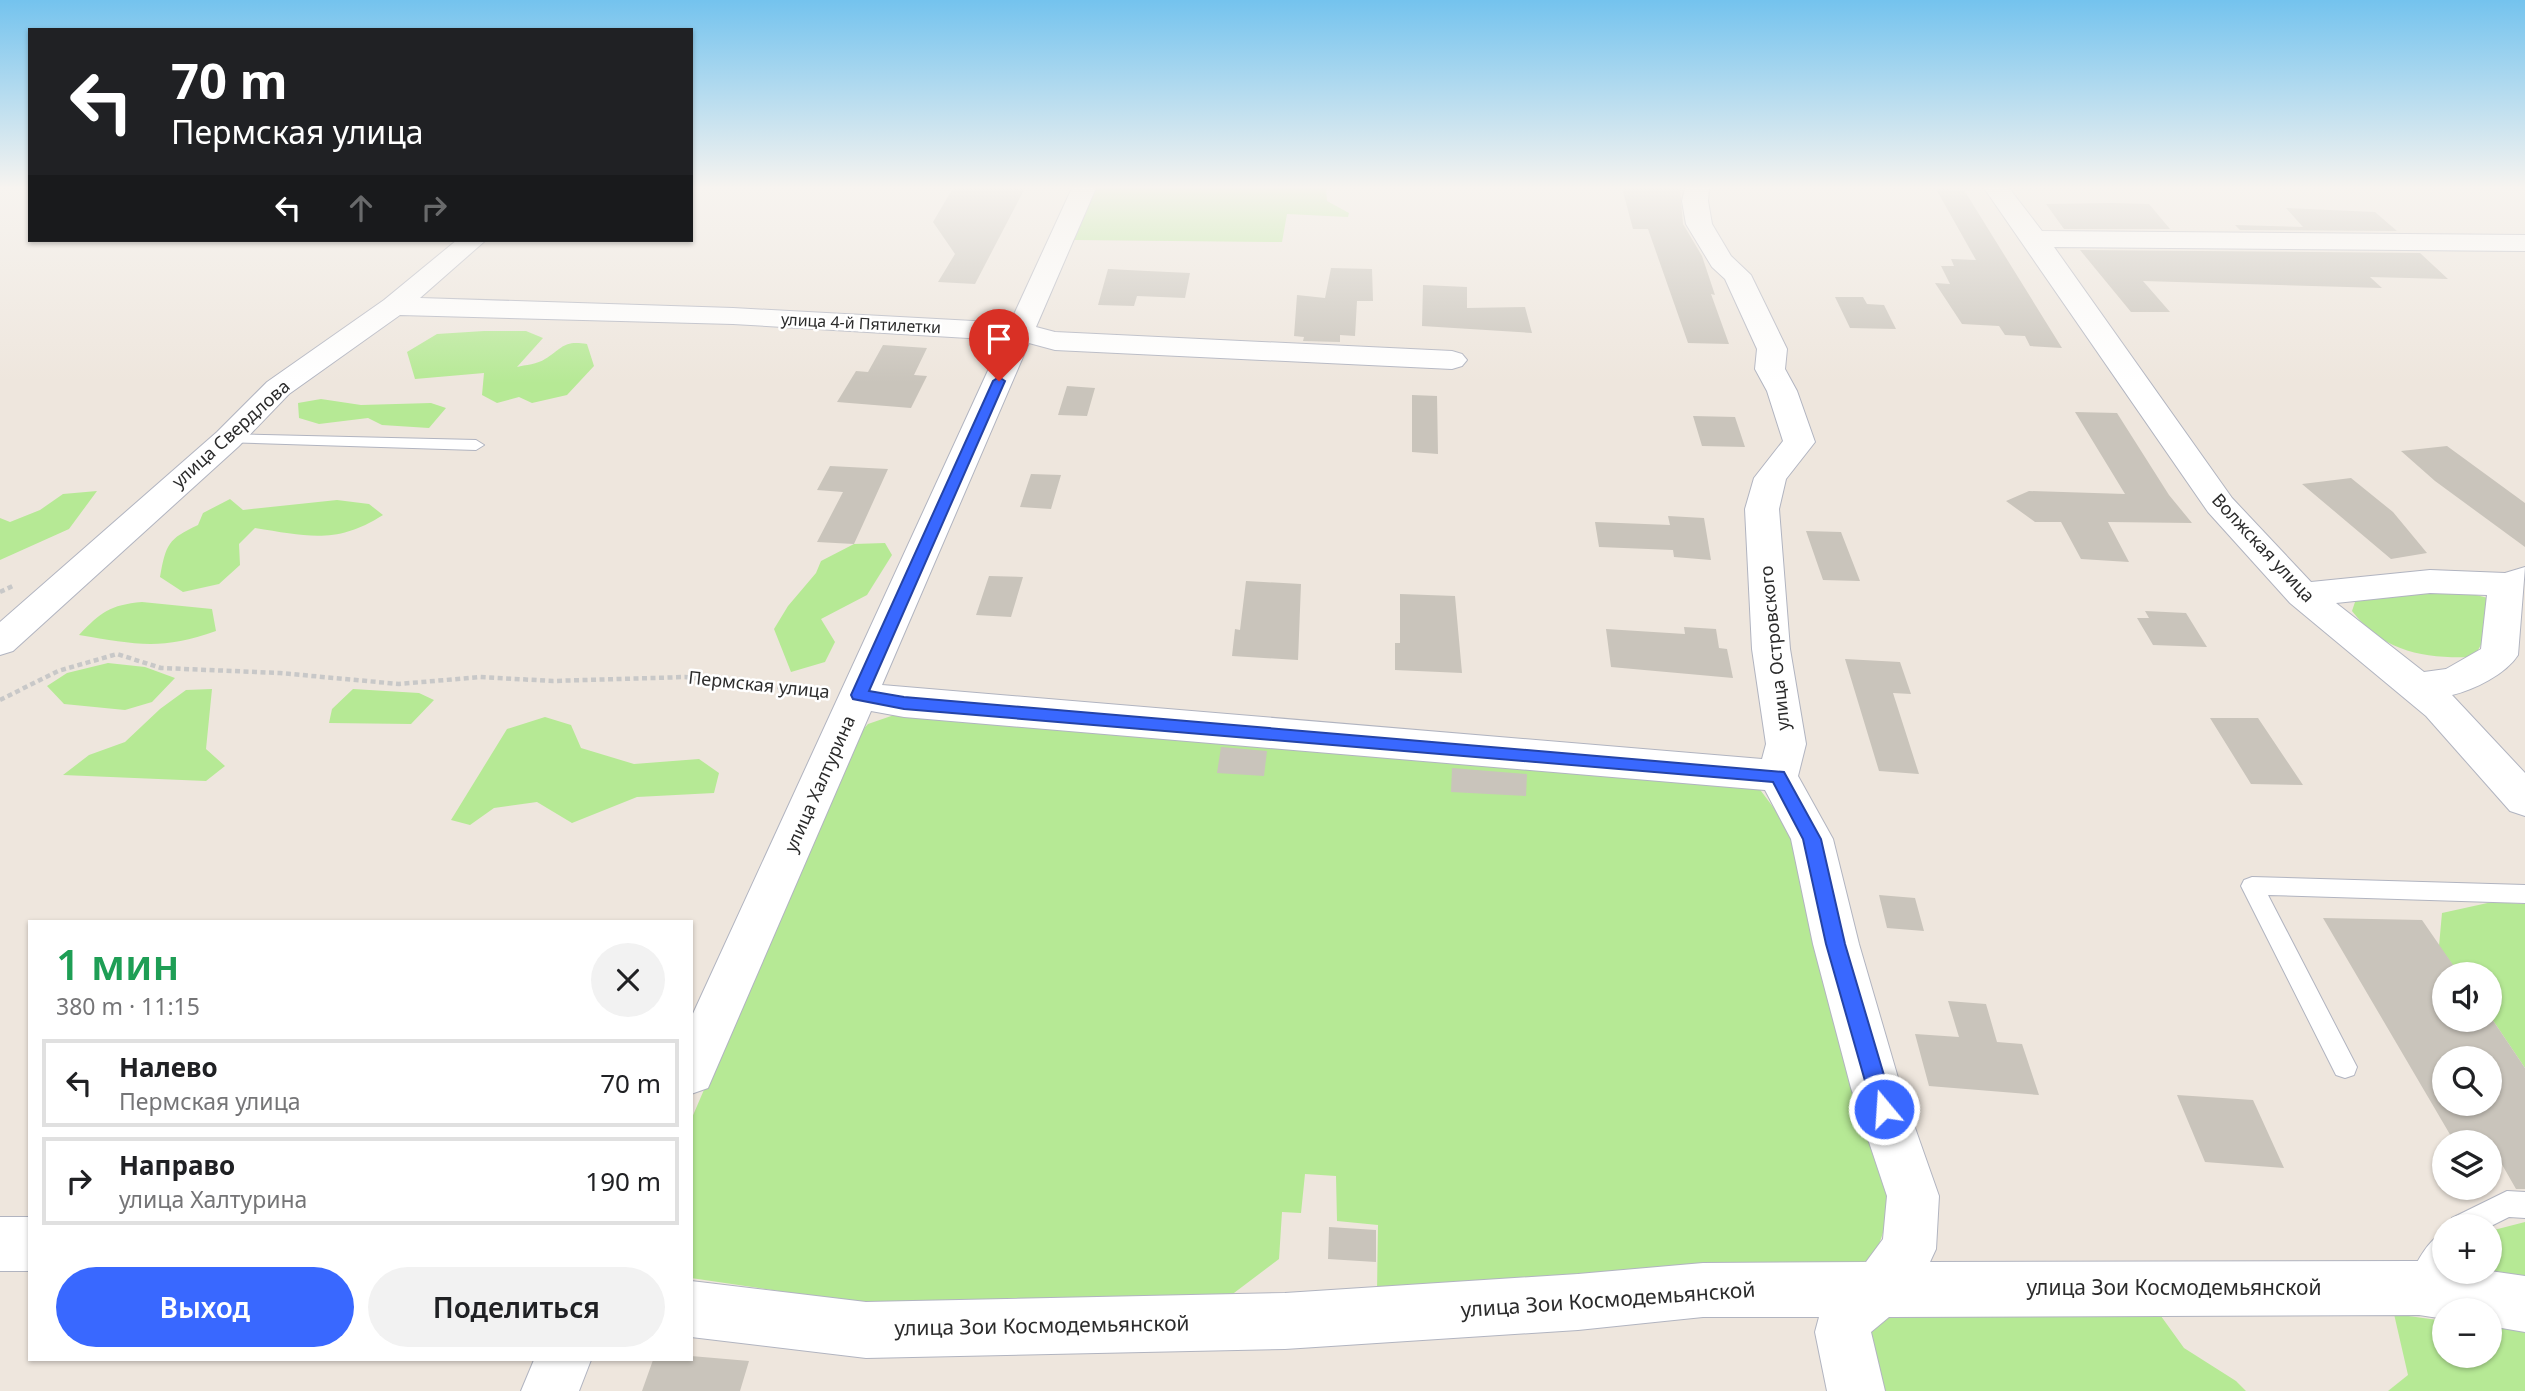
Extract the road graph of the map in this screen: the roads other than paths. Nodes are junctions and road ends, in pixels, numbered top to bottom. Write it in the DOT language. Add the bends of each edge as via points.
graph roads {
  1 [pos="458,253"];
  2 [pos="1055,253"];
  3 [pos="1716,253"];
  4 [pos="2045,253"];
  5 [pos="394,306"];
  6 [pos="1020,332"];
  7 [pos="1452,360"];
  8 [pos="228,439"];
  9 [pos="476,445"];
  10 [pos="2515,582"];
  11 [pos="2303,595"];
  12 [pos="0,642"];
  13 [pos="2416,687"];
  14 [pos="859,695"];
  15 [pos="1778,776"];
  16 [pos="2525,800"];
  17 [pos="2525,894"];
  18 [pos="2346,1067"];
  19 [pos="693,1068"];
  20 [pos="2525,1205"];
  21 [pos="2487,1214"];
  22 [pos="0,1244"];
  23 [pos="28,1244"];
  24 [pos="2432,1267"];
  25 [pos="2475,1284"];
  26 [pos="1880,1289"];
  27 [pos="2525,1304"];
  28 [pos="693,1309"];
  29 [pos="564,1361"];
  30 [pos="550,1391"];
  31 [pos="1856,1391"];
  1 -- 5 [label="street, улица Свердлова"];
  2 -- 6 [label="street, улица Халтурина"];
  3 -- 15 [label="street, улица Островского" via="1737,275 1772,349 1770,369 1799,442 1770,478 1762,509 1771,649 1786,744"];
  4 -- 11 [label="street, Волжская улица" via="2220,505"];
  5 -- 6 [label="street, улица 4-й Пятилетки" via="733,316"];
  5 -- 8 [label="street, улица Свердлова" via="278,388"];
  6 -- 7 [label="street, улица 4-й Пятилетки" via="1055,341"];
  6 -- 14 [label="street, улица Халтурина"];
  8 -- 9 [label="lane"];
  8 -- 12 [label="street, улица Свердлова"];
  10 -- 11 [label="street" via="2427,581"];
  10 -- 13 [label="street" via="2499,655 2455,681"];
  11 -- 13 [label="street, Волжская улица"];
  13 -- 16 [label="street, Волжская улица" via="2440,705"];
  14 -- 15 [label="street" via="904,703"];
  14 -- 19 [label="street, улица Халтурина"];
  15 -- 26 [label="street" via="1812,839 1850,996 1913,1196 1909,1249"];
  17 -- 18 [label="lane" via="2252,886"];
  20 -- 21 [label="lane" via="2507,1204"];
  22 -- 23 [label="street"];
  24 -- 26 [label="street, улица Зои Космодемьянской"];
  25 -- 27 [label="street, улица Зои Космодемьянской"];
  26 -- 28 [label="street, улица Зои Космодемьянской" via="1703,1290 1284,1321 866,1330"];
  26 -- 31 [label="street" via="1848,1314 1843,1332"];
  29 -- 30 [label="street"];
}
